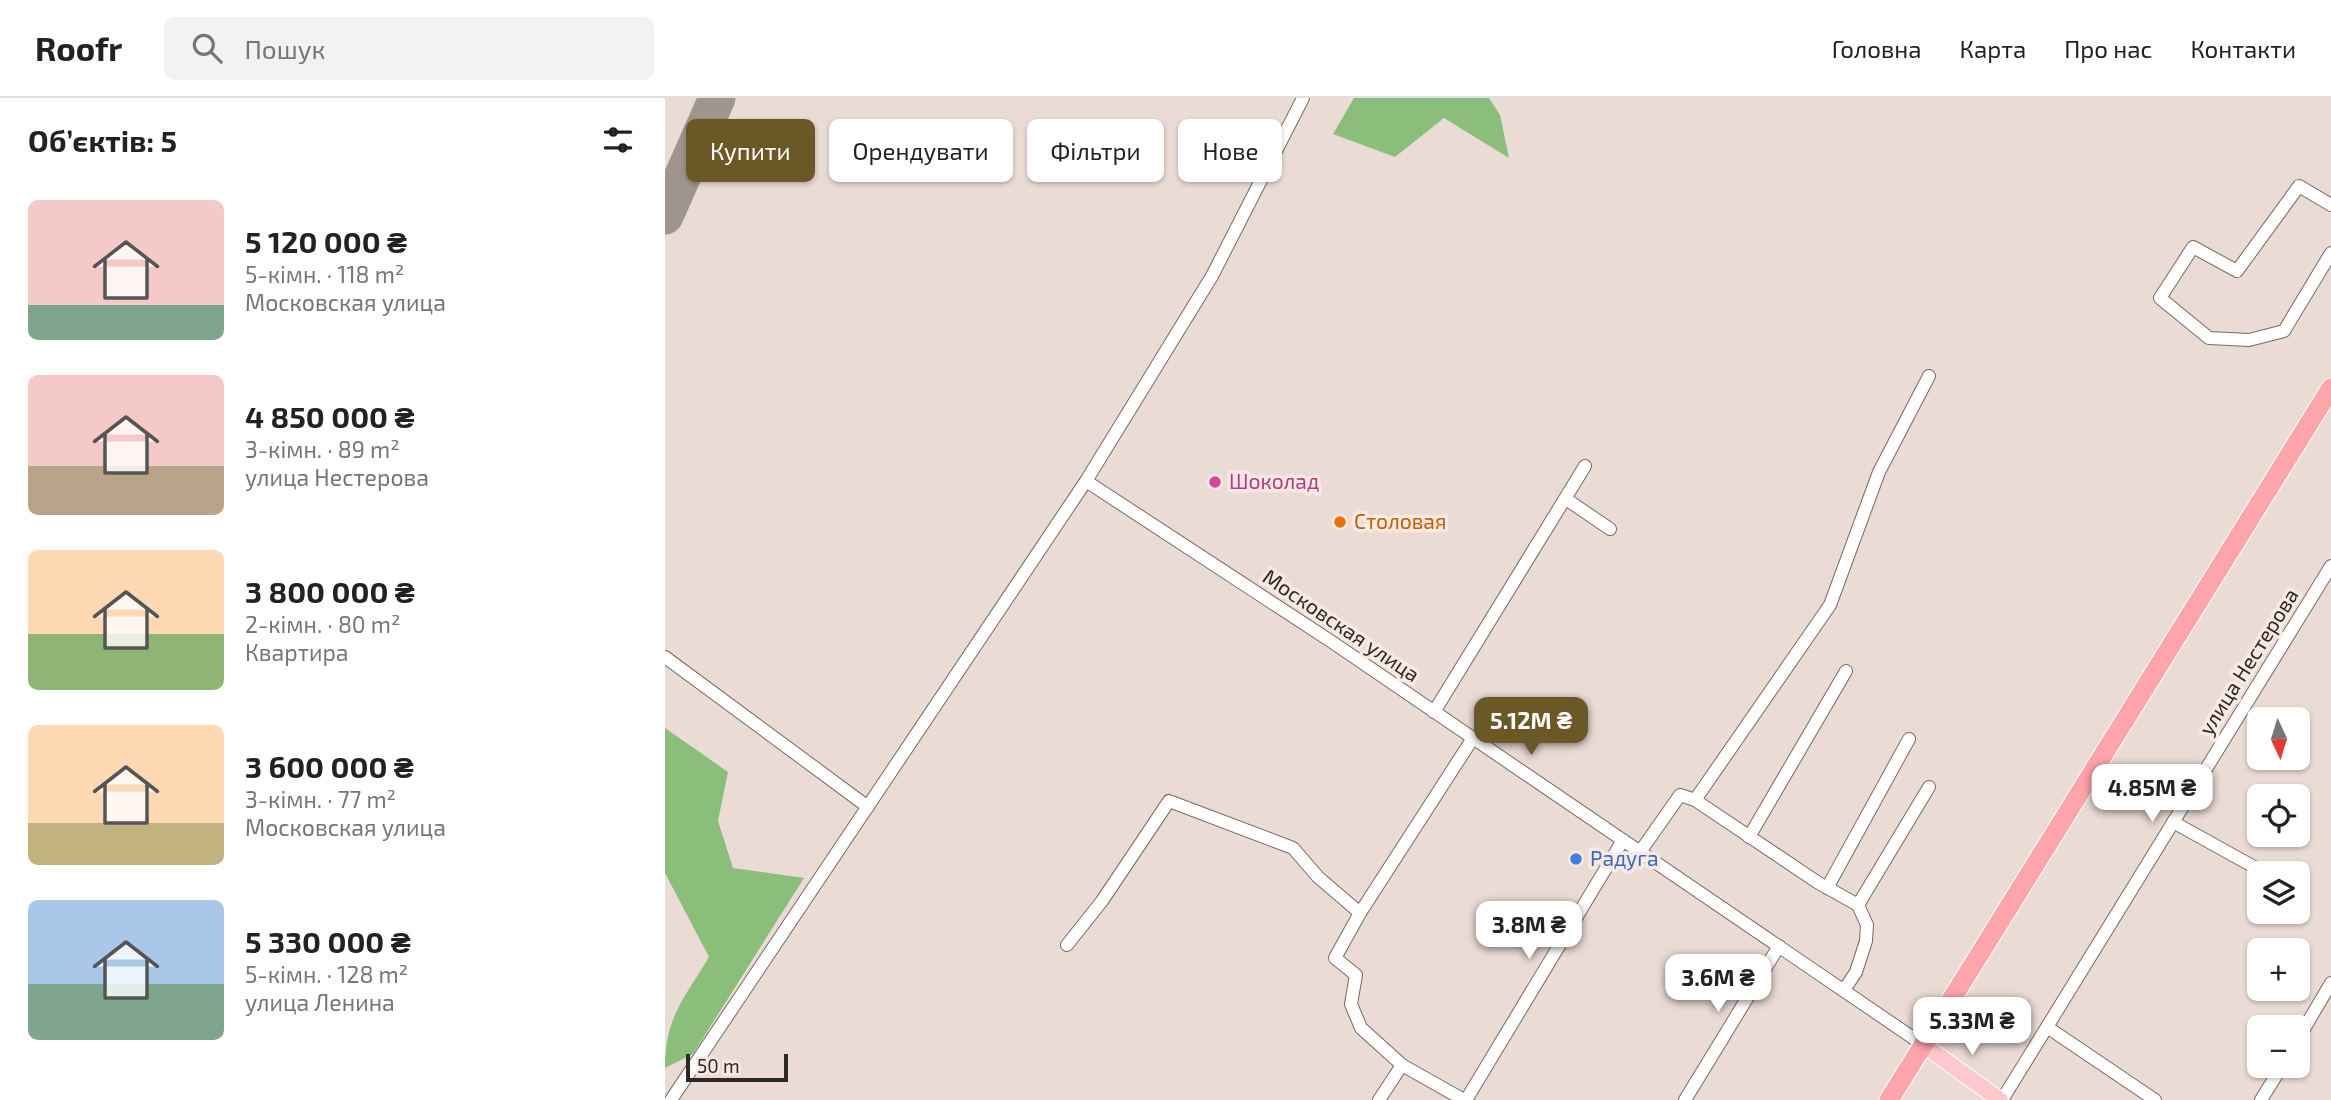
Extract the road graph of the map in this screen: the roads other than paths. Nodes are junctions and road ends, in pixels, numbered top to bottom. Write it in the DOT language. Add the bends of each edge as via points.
graph roads {
  1 [pos="1303,98"];
  2 [pos="2331,205"];
  3 [pos="2331,253"];
  4 [pos="1929,376"];
  5 [pos="2331,388"];
  6 [pos="1584,466"];
  7 [pos="1086,481"];
  8 [pos="1566,499"];
  9 [pos="1610,529"];
  10 [pos="2331,566"];
  11 [pos="665,657"];
  12 [pos="1846,671"];
  13 [pos="1434,712"];
  14 [pos="1473,738"];
  15 [pos="1909,739"];
  16 [pos="1929,787"];
  17 [pos="1695,800"];
  18 [pos="868,807"];
  19 [pos="2173,822"];
  20 [pos="1749,837"];
  21 [pos="1623,840"];
  22 [pos="1640,852"];
  23 [pos="2247,863"];
  24 [pos="1827,888"];
  25 [pos="1858,905"];
  26 [pos="1360,913"];
  27 [pos="1067,945"];
  28 [pos="1779,946"];
  29 [pos="2331,983"];
  30 [pos="1844,990"];
  31 [pos="2310,1019"];
  32 [pos="2047,1027"];
  33 [pos="1922,1044"];
  34 [pos="1402,1065"];
  35 [pos="2274,1078"];
  36 [pos="670,1096"];
  37 [pos="1379,1100"];
  38 [pos="1465,1100"];
  39 [pos="1685,1100"];
  40 [pos="1889,1100"];
  41 [pos="2001,1100"];
  42 [pos="2155,1100"];
  43 [pos="2261,1100"];
  1 -- 7 [label="street" via="1212,276"];
  2 -- 3 [label="street" via="2299,186 2237,271 2193,247 2160,298 2209,338 2249,340 2284,331"];
  4 -- 17 [label="street" via="1879,472 1830,605"];
  5 -- 33 [label="highway"];
  6 -- 8 [label="street"];
  7 -- 13 [label="street, Московская улица"];
  7 -- 18 [label="street"];
  8 -- 9 [label="street"];
  8 -- 13 [label="street"];
  10 -- 19 [label="street, улица Нестерова"];
  11 -- 18 [label="street"];
  12 -- 20 [label="street"];
  13 -- 14 [label="street, Московская улица"];
  14 -- 21 [label="street, Московская улица"];
  14 -- 26 [label="street"];
  15 -- 24 [label="street"];
  16 -- 25 [label="street"];
  17 -- 20 [label="street"];
  17 -- 22 [label="street" via="1680,795"];
  18 -- 36 [label="street"];
  19 -- 23 [label="street"];
  19 -- 32 [label="street, улица Нестерова"];
  20 -- 24 [label="street"];
  21 -- 22 [label="street, Московская улица"];
  21 -- 38 [label="street"];
  22 -- 28 [label="street, Московская улица"];
  24 -- 25 [label="street"];
  25 -- 30 [label="street" via="1867,925 1866,942"];
  26 -- 27 [label="street" via="1293,848 1169,801"];
  26 -- 34 [label="street" via="1335,958 1356,975 1351,1004 1361,1028"];
  28 -- 30 [label="street, Московская улица"];
  28 -- 39 [label="street"];
  29 -- 31 [label="street"];
  30 -- 33 [label="street, Московская улица"];
  32 -- 41 [label="street, улица Нестерова"];
  32 -- 42 [label="street"];
  33 -- 40 [label="highway"];
  33 -- 41 [label="main road"];
  34 -- 37 [label="street"];
  34 -- 38 [label="street"];
  35 -- 43 [label="street"];
}
